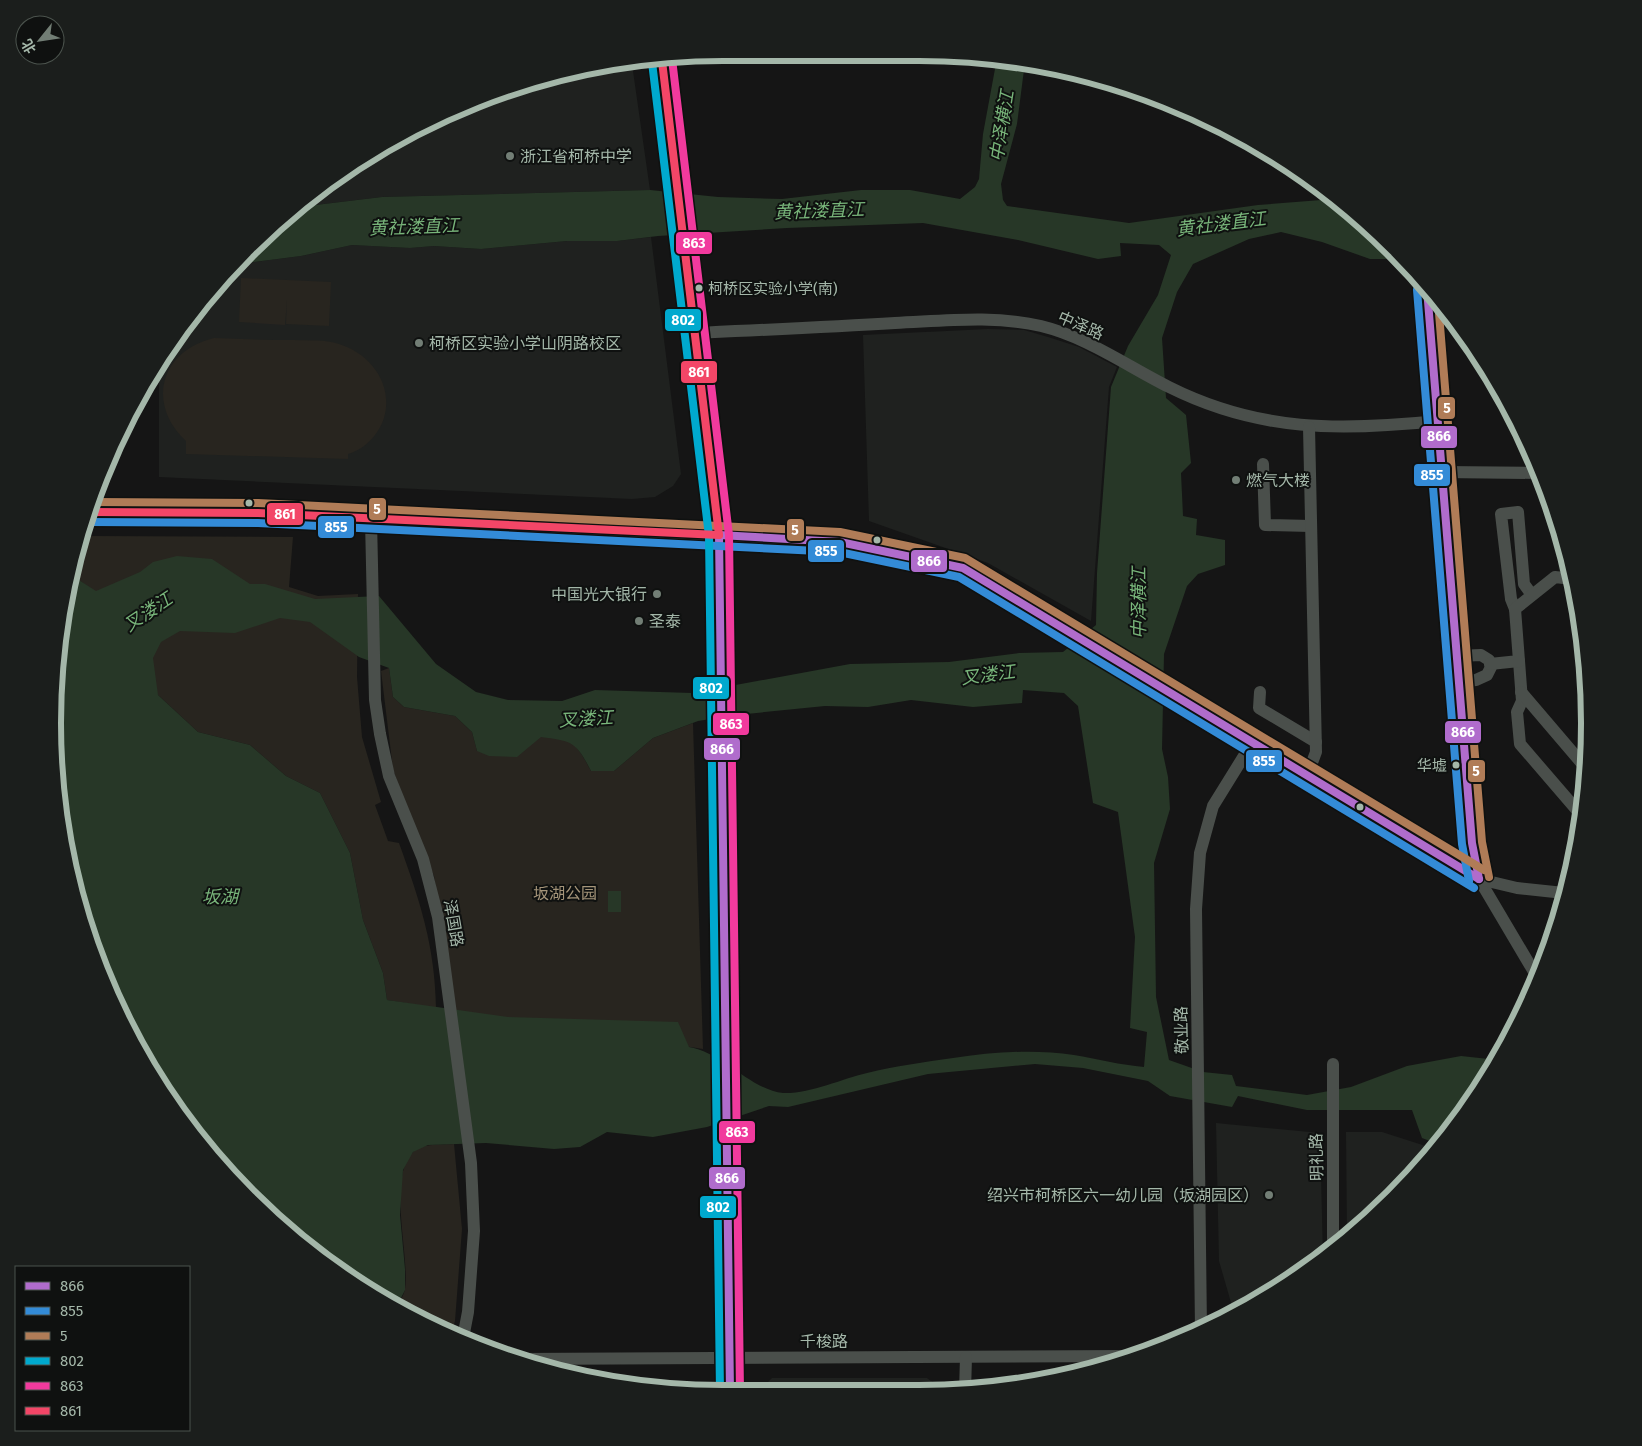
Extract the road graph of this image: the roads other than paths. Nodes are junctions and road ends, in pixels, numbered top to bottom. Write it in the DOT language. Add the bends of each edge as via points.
graph roads {
  1 [pos="663,65"];
  2 [pos="1428,300"];
  3 [pos="696,333"];
  4 [pos="1438,421"];
  5 [pos="1309,427"];
  6 [pos="1263,464"];
  7 [pos="1442,472"];
  8 [pos="1532,474"];
  9 [pos="95,512"];
  10 [pos="371,520"];
  11 [pos="1312,526"];
  12 [pos="719,535"];
  13 [pos="1564,578"];
  14 [pos="1532,595"];
  15 [pos="1515,609"];
  16 [pos="1457,656"];
  17 [pos="1519,661"];
  18 [pos="1490,664"];
  19 [pos="1459,682"];
  20 [pos="1260,692"];
  21 [pos="1521,692"];
  22 [pos="1316,742"];
  23 [pos="1252,743"];
  24 [pos="1579,760"];
  25 [pos="1307,776"];
  26 [pos="1575,808"];
  27 [pos="1479,879"];
  28 [pos="1558,893"];
  29 [pos="1533,969"];
  30 [pos="1333,1064"];
  31 [pos="1334,1238"];
  32 [pos="1201,1322"];
  33 [pos="464,1332"];
  34 [pos="1111,1356"];
  35 [pos="730,1357"];
  36 [pos="966,1357"];
  37 [pos="538,1358"];
  38 [pos="965,1383"];
  39 [pos="730,1385"];
  1 -- 3 [label="street"];
  2 -- 4 [label="street"];
  3 -- 5 [label="street, 中泽路" via="955,321 1015,322 1075,337 1170,388 1218,408 1243,416"];
  3 -- 12 [label="street"];
  4 -- 5 [label="street, 中泽路"];
  4 -- 7 [label="street"];
  5 -- 11 [label="street"];
  6 -- 11 [label="street" via="1265,525"];
  7 -- 8 [label="street"];
  7 -- 16 [label="street"];
  9 -- 10 [label="street" via="258,513"];
  10 -- 12 [label="street"];
  10 -- 33 [label="street, 泽国路" via="377,716 389,776 423,859 438,917 471,1163 474,1231"];
  11 -- 22 [label="street"];
  12 -- 23 [label="street" via="840,542 963,568"];
  12 -- 35 [label="street"];
  13 -- 14 [label="street" via="1555,577"];
  14 -- 15 [label="street"];
  14 -- 15 [label="street" via="1524,584 1518,512 1501,514"];
  15 -- 17 [label="street"];
  16 -- 18 [label="street" via="1481,655"];
  16 -- 19 [label="street"];
  17 -- 18 [label="street"];
  17 -- 21 [label="street"];
  18 -- 19 [label="street" via="1487,675"];
  19 -- 27 [label="street" via="1472,844"];
  20 -- 22 [label="street" via="1260,708"];
  21 -- 24 [label="street"];
  21 -- 26 [label="street" via="1522,701 1517,712 1520,744"];
  22 -- 25 [label="street" via="1316,752"];
  23 -- 25 [label="street"];
  23 -- 32 [label="street, 敬业路" via="1213,806 1200,853 1196,908"];
  25 -- 27 [label="street"];
  27 -- 28 [label="street"];
  27 -- 29 [label="street"];
  30 -- 31 [label="street, 明礼路"];
  34 -- 36 [label="street, 千梭路"];
  35 -- 36 [label="street, 千梭路"];
  35 -- 37 [label="street, 千梭路"];
  35 -- 39 [label="street"];
  36 -- 38 [label="street"];
}
